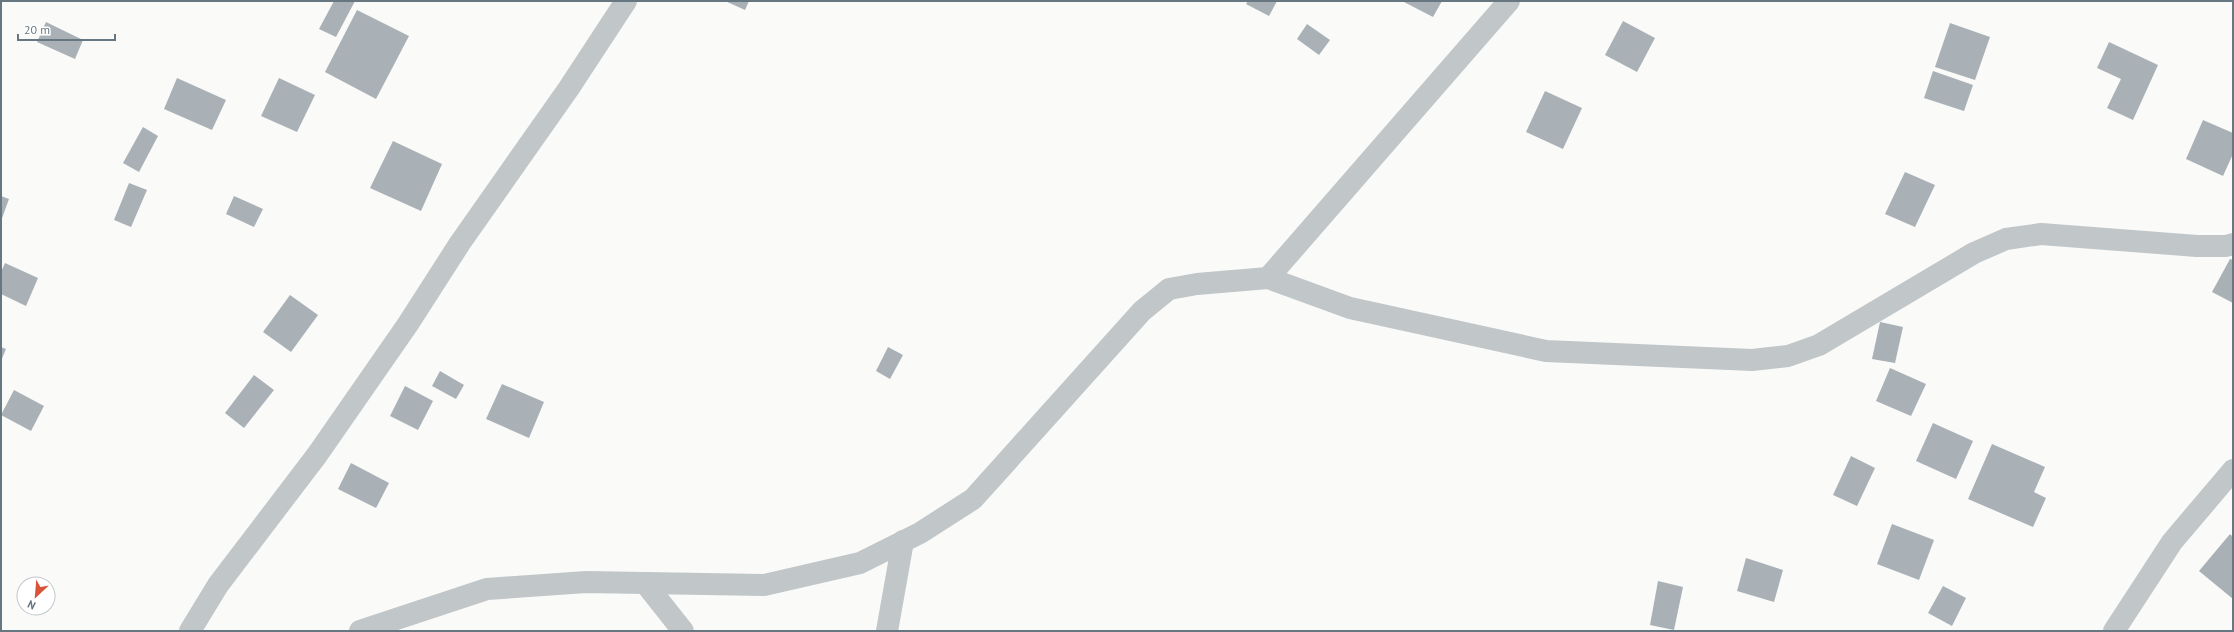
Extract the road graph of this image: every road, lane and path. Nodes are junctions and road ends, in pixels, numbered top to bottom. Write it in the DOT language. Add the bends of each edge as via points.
graph roads {
  1 [pos="626,1"];
  2 [pos="1509,1"];
  3 [pos="2233,244"];
  4 [pos="1268,278"];
  5 [pos="2233,470"];
  6 [pos="903,542"];
  7 [pos="645,583"];
  8 [pos="190,631"];
  9 [pos="360,631"];
  10 [pos="684,631"];
  11 [pos="887,631"];
  12 [pos="2114,631"];
  1 -- 8 [label="street" via="408,324 322,448 218,585"];
  2 -- 4 [label="street"];
  3 -- 4 [label="street" via="2197,246 2041,234 2006,239 1974,253 1819,345 1788,356 1752,360 1546,351 1350,308"];
  4 -- 6 [label="street" via="1169,289 1142,312 974,499"];
  5 -- 12 [label="street" via="2172,542"];
  6 -- 7 [label="street" via="860,563 764,585"];
  6 -- 11 [label="street"];
  7 -- 9 [label="street" via="586,582 487,589"];
  7 -- 10 [label="street"];
}
